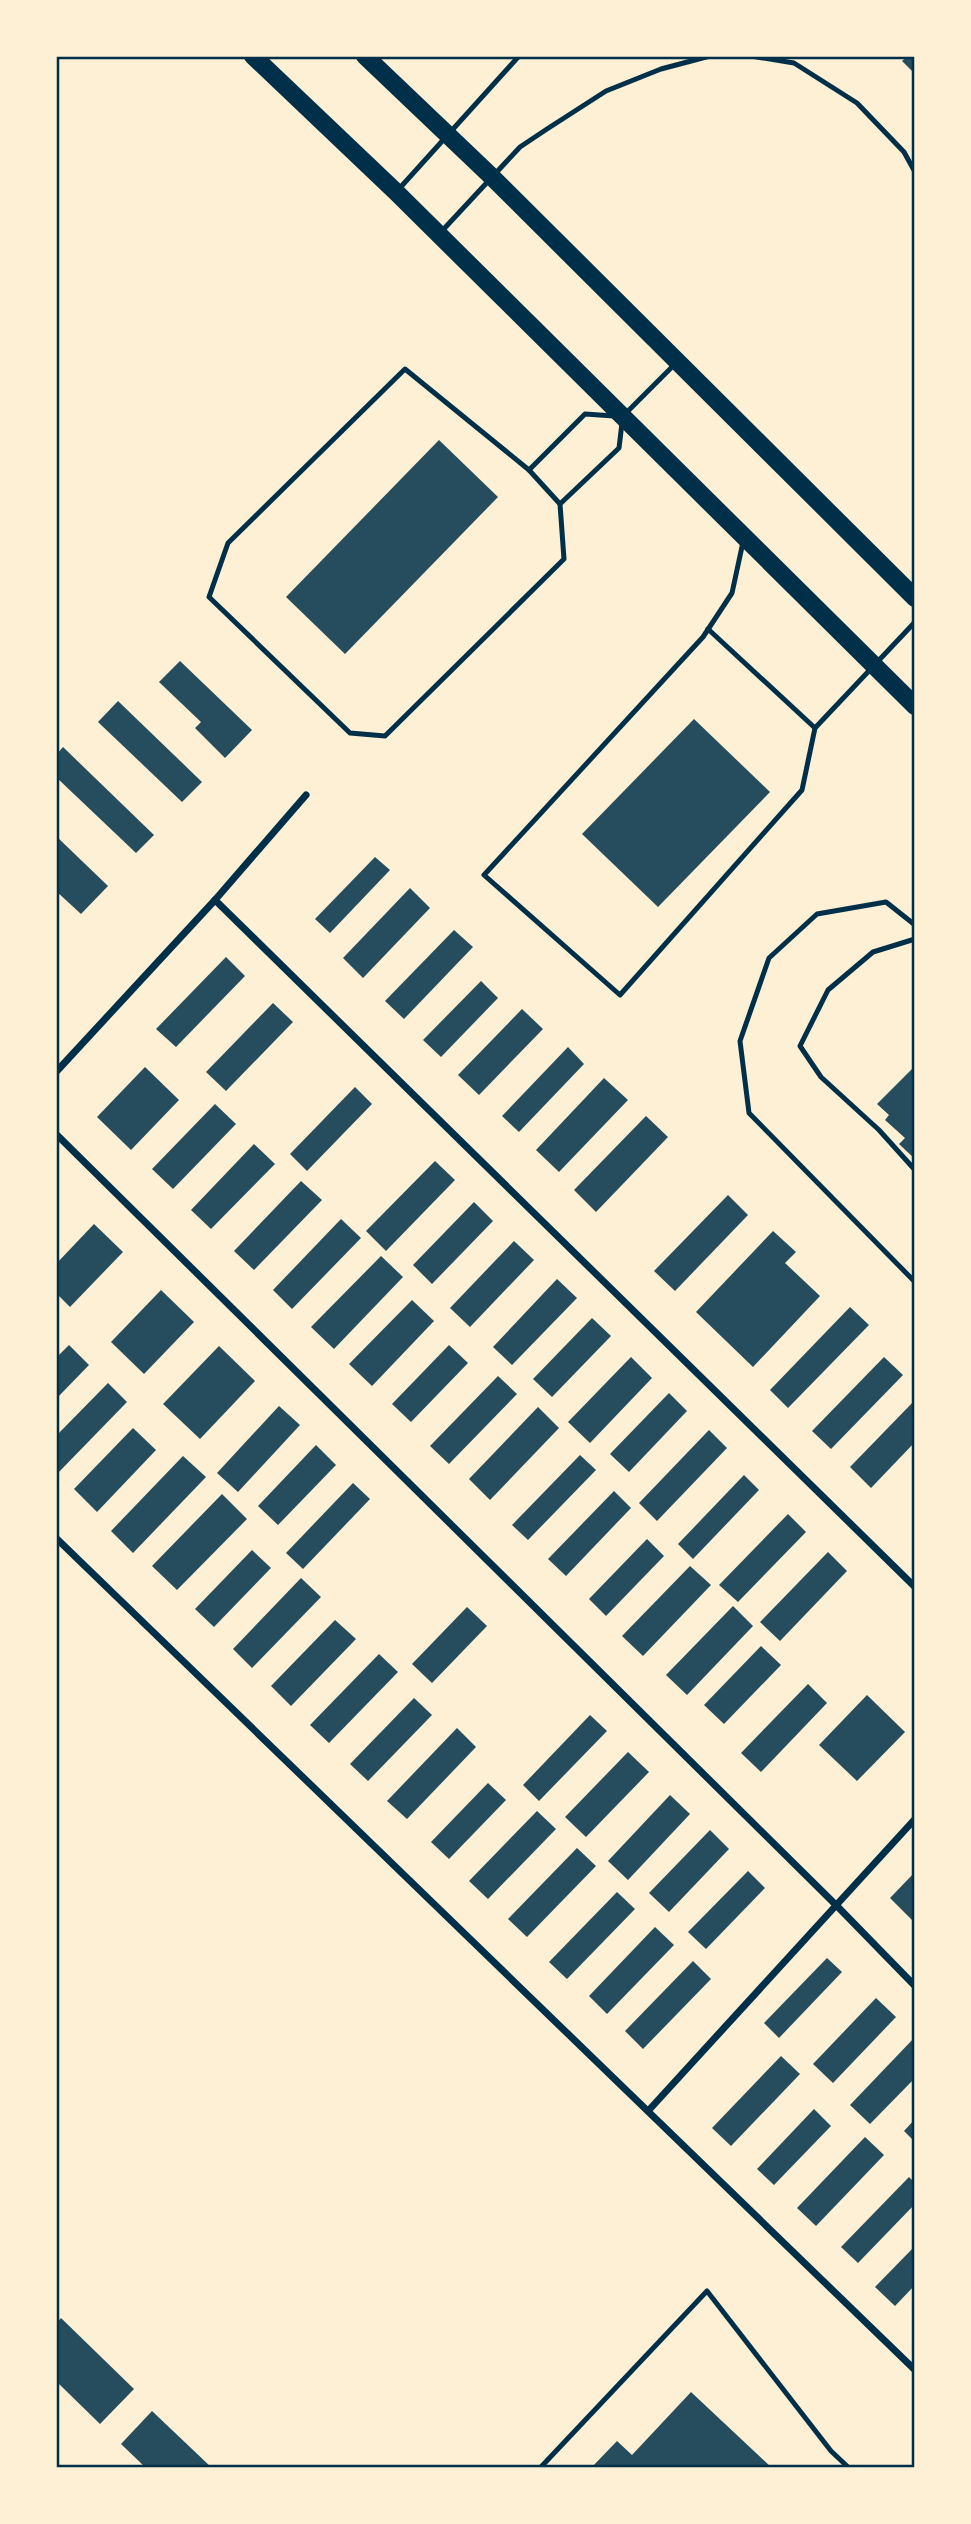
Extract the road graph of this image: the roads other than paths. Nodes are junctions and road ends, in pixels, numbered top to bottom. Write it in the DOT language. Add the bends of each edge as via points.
graph roads {
  1 [pos="253,56"];
  2 [pos="365,56"];
  3 [pos="519,56"];
  4 [pos="710,56"];
  5 [pos="751,56"];
  6 [pos="448,135"];
  7 [pos="915,172"];
  8 [pos="492,177"];
  9 [pos="396,192"];
  10 [pos="438,235"];
  11 [pos="677,362"];
  12 [pos="622,416"];
  13 [pos="529,470"];
  14 [pos="560,505"];
  15 [pos="744,537"];
  16 [pos="915,598"];
  17 [pos="915,622"];
  18 [pos="708,629"];
  19 [pos="874,665"];
  20 [pos="915,706"];
  21 [pos="815,728"];
  22 [pos="306,795"];
  23 [pos="215,900"];
  24 [pos="915,925"];
  25 [pos="915,939"];
  26 [pos="56,1072"];
  27 [pos="56,1134"];
  28 [pos="915,1170"];
  29 [pos="915,1282"];
  30 [pos="56,1538"];
  31 [pos="915,1587"];
  32 [pos="915,1819"];
  33 [pos="837,1906"];
  34 [pos="915,1986"];
  35 [pos="649,2110"];
  36 [pos="915,2370"];
  37 [pos="540,2468"];
  38 [pos="849,2468"];
  1 -- 9 [label="main road"];
  2 -- 6 [label="main road"];
  3 -- 6 [label="lane"];
  4 -- 8 [label="lane" via="606,90 520,147"];
  5 -- 7 [label="lane" via="794,63 857,103 904,152"];
  6 -- 8 [label="main road"];
  6 -- 9 [label="lane"];
  8 -- 10 [label="lane"];
  8 -- 11 [label="main road"];
  9 -- 10 [label="main road"];
  10 -- 12 [label="main road"];
  11 -- 12 [label="lane"];
  11 -- 16 [label="main road"];
  12 -- 13 [label="lane" via="585,414"];
  12 -- 14 [label="lane" via="619,448"];
  12 -- 15 [label="main road"];
  13 -- 14 [label="lane"];
  13 -- 14 [label="lane" via="405,369 228,543 209,597 350,733 385,736 564,559"];
  15 -- 18 [label="lane" via="732,593"];
  15 -- 19 [label="main road"];
  17 -- 19 [label="lane"];
  18 -- 21 [label="lane"];
  18 -- 21 [label="lane" via="484,875 620,995 802,790"];
  19 -- 20 [label="main road"];
  19 -- 21 [label="lane"];
  22 -- 23 [label="street"];
  23 -- 26 [label="street"];
  23 -- 31 [label="street"];
  24 -- 29 [label="lane" via="886,902 817,914 769,958 740,1041 749,1113"];
  25 -- 28 [label="lane" via="873,952 828,990 800,1046 821,1077"];
  27 -- 33 [label="street"];
  30 -- 35 [label="street"];
  32 -- 33 [label="street"];
  33 -- 34 [label="street"];
  33 -- 35 [label="street"];
  35 -- 36 [label="street"];
  37 -- 38 [label="lane" via="707,2291"];
}
